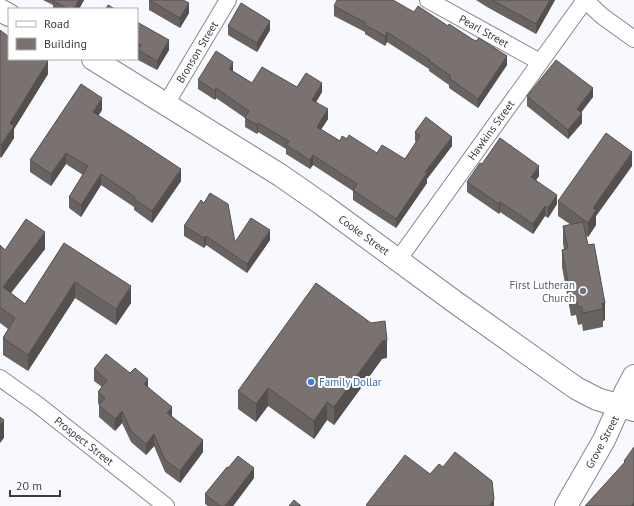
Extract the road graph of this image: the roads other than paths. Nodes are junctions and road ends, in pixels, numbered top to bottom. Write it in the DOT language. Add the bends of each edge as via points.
graph roads {
  1 [pos="228,0"];
  2 [pos="428,0"];
  3 [pos="585,0"];
  4 [pos="634,39"];
  5 [pos="95,60"];
  6 [pos="540,62"];
  7 [pos="166,104"];
  8 [pos="398,260"];
  9 [pos="634,376"];
  10 [pos="0,378"];
  11 [pos="627,408"];
  12 [pos="159,504"];
  13 [pos="566,506"];
  1 -- 7 [label="street, Bronson Street"];
  2 -- 6 [label="street, Pearl Street"];
  3 -- 4 [label="street"];
  3 -- 6 [label="street, Hawkins Street"];
  5 -- 7 [label="main road, Cooke Street"];
  6 -- 8 [label="street, Hawkins Street"];
  7 -- 8 [label="main road, Cooke Street" via="280,175"];
  8 -- 11 [label="main road, Cooke Street" via="576,388 597,399"];
  9 -- 11 [label="main road, Grove Street"];
  10 -- 12 [label="street, Prospect Street" via="38,405"];
  11 -- 13 [label="main road, Grove Street" via="604,440"];
}
